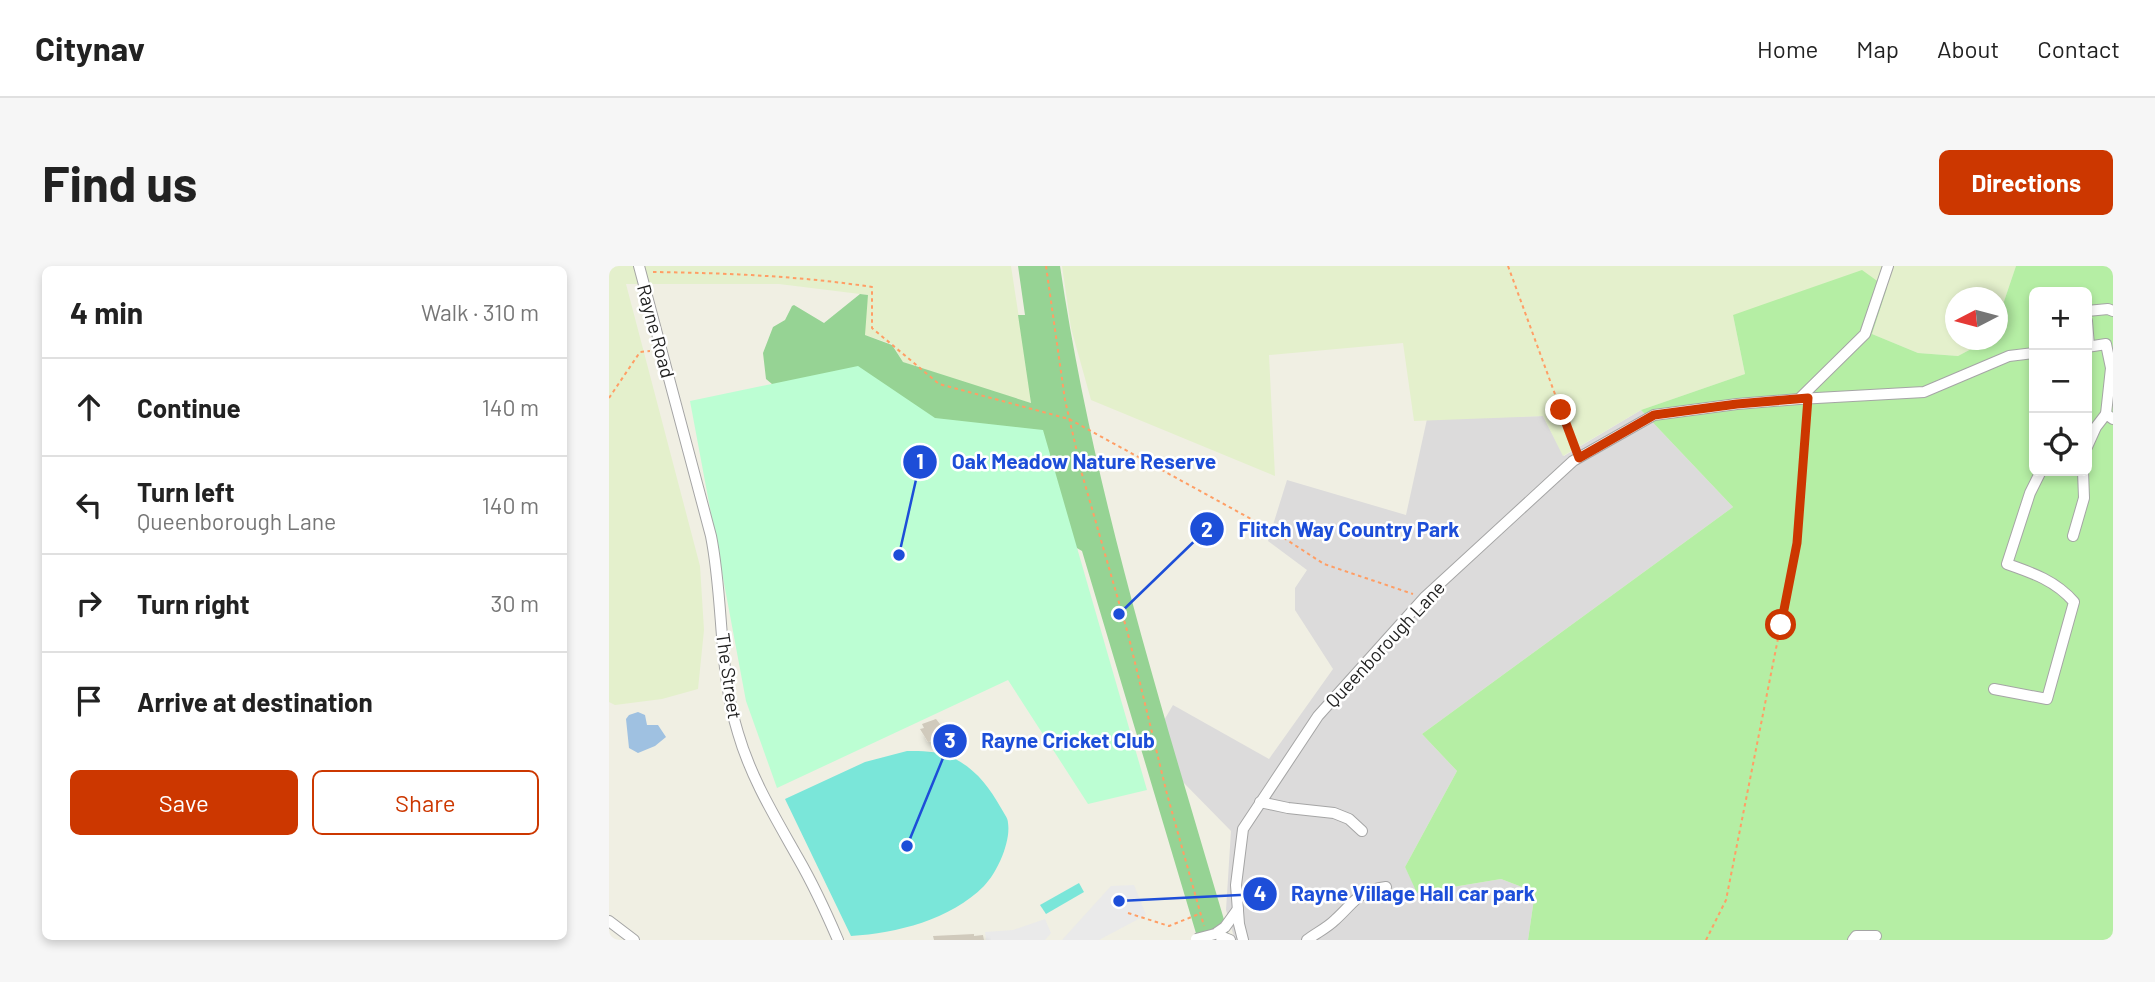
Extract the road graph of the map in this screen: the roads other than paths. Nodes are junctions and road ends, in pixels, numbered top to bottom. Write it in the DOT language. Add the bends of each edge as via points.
graph roads {
  1 [pos="1888,266"];
  2 [pos="640,269"];
  3 [pos="2092,311"];
  4 [pos="2113,311"];
  5 [pos="2092,346"];
  6 [pos="2029,354"];
  7 [pos="673,395"];
  8 [pos="1804,399"];
  9 [pos="2110,416"];
  10 [pos="2092,436"];
  11 [pos="2038,476"];
  12 [pos="2083,476"];
  13 [pos="2073,536"];
  14 [pos="1994,689"];
  15 [pos="1260,802"];
  16 [pos="1362,831"];
  17 [pos="1386,887"];
  18 [pos="1238,909"];
  19 [pos="609,921"];
  20 [pos="1210,932"];
  21 [pos="1876,936"];
  22 [pos="1195,939"];
  23 [pos="634,940"];
  24 [pos="838,940"];
  25 [pos="1230,940"];
  26 [pos="1243,940"];
  27 [pos="1307,940"];
  28 [pos="1853,940"];
  1 -- 8 [label="street" via="1865,334"];
  2 -- 7 [label="street, Rayne Road"];
  3 -- 4 [label="street"];
  5 -- 9 [label="street" via="2106,344 2111,368"];
  6 -- 8 [label="street, Queenborough Lane" via="2009,356 1924,392"];
  7 -- 24 [label="street, The Street" via="717,566 727,687 737,733 754,778"];
  8 -- 15 [label="street, Queenborough Lane" via="1654,415 1579,458 1424,598 1318,716"];
  9 -- 10 [label="street"];
  11 -- 14 [label="street" via="2007,564 2046,579 2074,602 2047,699"];
  12 -- 13 [label="street" via="2084,498"];
  15 -- 16 [label="street" via="1334,813"];
  15 -- 18 [label="street, Queenborough Lane" via="1243,829"];
  17 -- 27 [label="street" via="1357,896 1337,919"];
  18 -- 20 [label="street" via="1225,927"];
  18 -- 26 [label="street, Queenborough Lane"];
  19 -- 23 [label="street"];
  20 -- 22 [label="street, bridge"];
  20 -- 25 [label="street"];
  21 -- 28 [label="street"];
}
